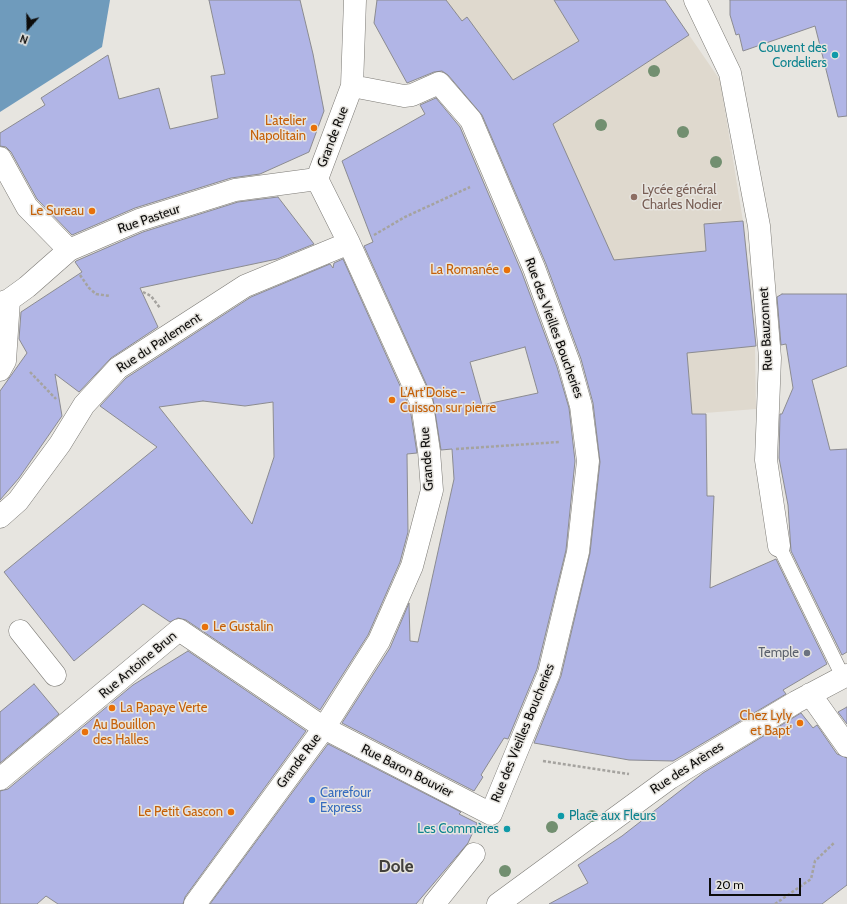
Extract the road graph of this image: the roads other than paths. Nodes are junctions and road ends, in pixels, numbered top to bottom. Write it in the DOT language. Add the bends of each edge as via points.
graph roads {
  1 [pos="355,0"];
  2 [pos="700,2"];
  3 [pos="352,86"];
  4 [pos="0,158"];
  5 [pos="317,178"];
  6 [pos="350,245"];
  7 [pos="66,252"];
  8 [pos="4,302"];
  9 [pos="2,365"];
  10 [pos="0,517"];
  11 [pos="779,546"];
  12 [pos="20,631"];
  13 [pos="55,675"];
  14 [pos="845,676"];
  15 [pos="810,694"];
  16 [pos="324,728"];
  17 [pos="847,746"];
  18 [pos="0,779"];
  19 [pos="491,814"];
  20 [pos="474,854"];
  21 [pos="195,904"];
  22 [pos="434,904"];
  23 [pos="498,904"];
  1 -- 3 [label="street, Grande Rue"];
  2 -- 11 [label="street, Rue Bauzonnet" via="730,73 759,226 770,358 766,460"];
  3 -- 5 [label="street, Grande Rue"];
  3 -- 19 [label="street, Rue des Vieilles Boucheries" via="404,96 439,83 471,120 534,268 569,363 581,406 588,461 578,552 549,673"];
  4 -- 7 [label="street" via="27,207"];
  5 -- 6 [label="street, Grande Rue"];
  5 -- 7 [label="street, Rue Pasteur" via="236,190 139,220"];
  6 -- 10 [label="street, Rue du Parlement" via="245,286 118,368 79,413 60,444 18,501"];
  6 -- 16 [label="street, Grande Rue" via="422,404 430,451 432,490 412,566 379,641"];
  7 -- 8 [label="street, Rue Pasteur"];
  8 -- 9 [label="street"];
  11 -- 14 [label="lane, Rue Bauzonnet"];
  12 -- 13 [label="street"];
  14 -- 15 [label="street, Rue des Arènes"];
  15 -- 17 [label="street"];
  15 -- 23 [label="street, Rue des Arènes" via="670,778"];
  16 -- 18 [label="street, Rue Antoine Brun" via="179,630"];
  16 -- 19 [label="street, Rue Baron Bouvier"];
  16 -- 21 [label="street, Grande Rue"];
  20 -- 22 [label="street"];
}
